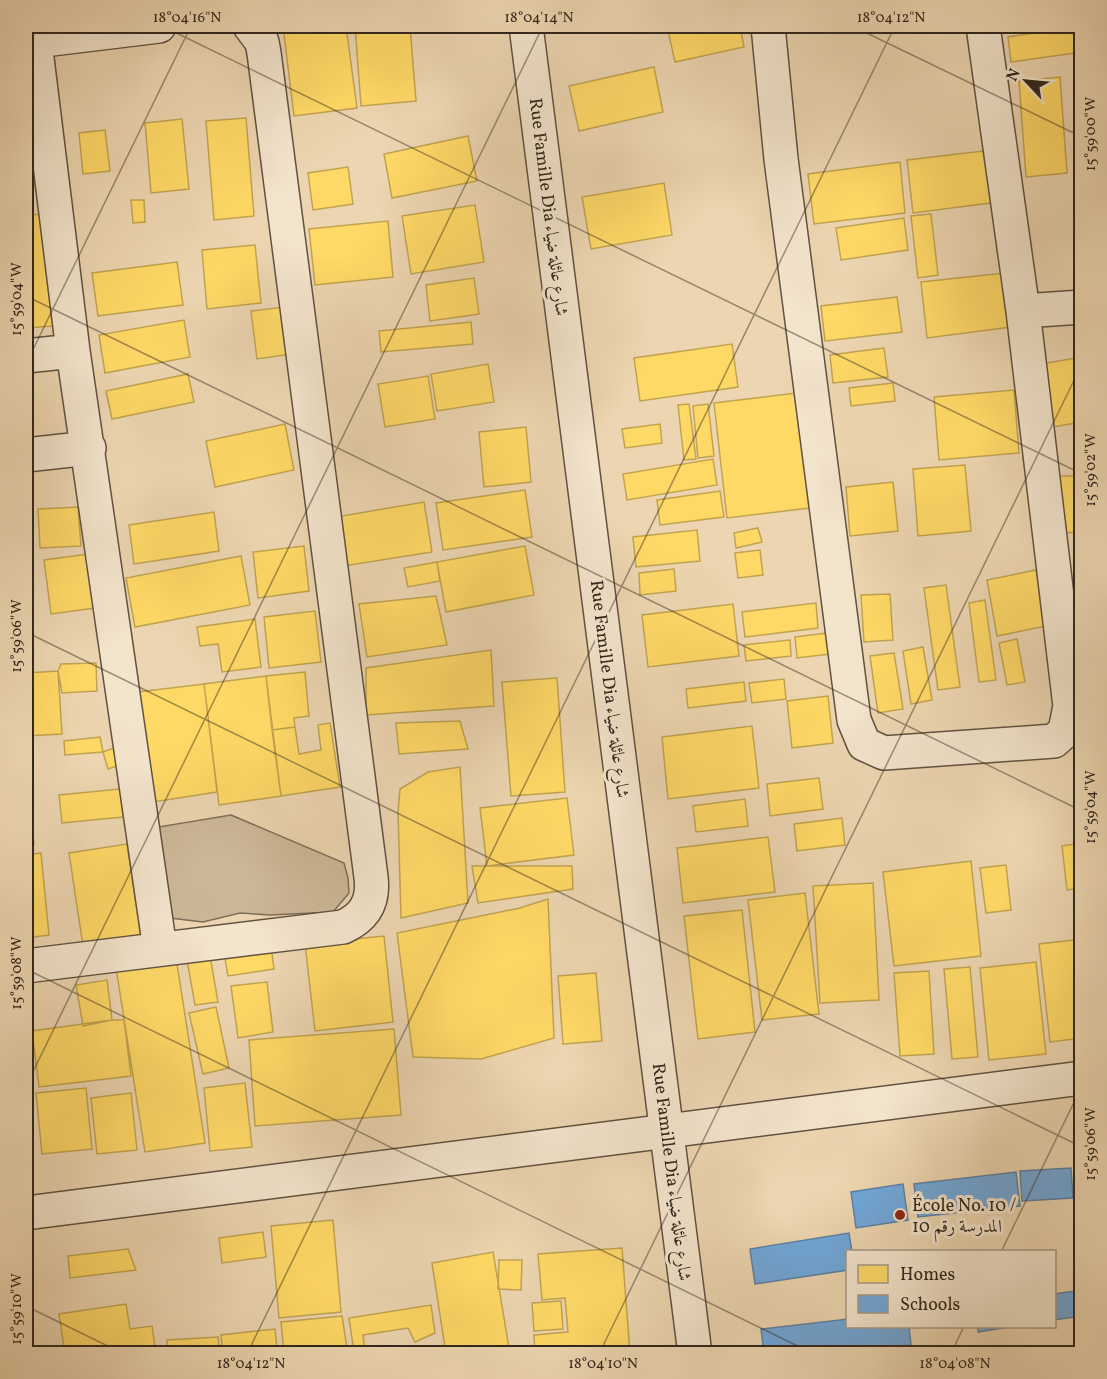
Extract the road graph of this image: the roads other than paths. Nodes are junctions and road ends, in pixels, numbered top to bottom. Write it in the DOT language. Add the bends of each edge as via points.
graph roads {
  1 [pos="159,26"];
  2 [pos="250,26"];
  3 [pos="526,26"];
  4 [pos="768,26"];
  5 [pos="983,26"];
  6 [pos="35,33"];
  7 [pos="1082,307"];
  8 [pos="1023,311"];
  9 [pos="73,351"];
  10 [pos="26,356"];
  11 [pos="89,448"];
  12 [pos="26,455"];
  13 [pos="160,949"];
  14 [pos="26,966"];
  15 [pos="1082,1078"];
  16 [pos="667,1131"];
  17 [pos="26,1213"];
  18 [pos="695,1353"];
  1 -- 6 [label="street"];
  2 -- 13 [label="street" via="262,42 264,53 372,887 368,907 343,927"];
  3 -- 16 [label="street, Rue Famille Dia شارع عائلة ضياء"];
  4 -- 8 [label="street" via="781,159 854,720 864,744 884,753 1054,741 1065,731 1070,706"];
  5 -- 8 [label="street"];
  6 -- 9 [label="street"];
  7 -- 8 [label="street"];
  9 -- 10 [label="street"];
  9 -- 11 [label="street"];
  11 -- 12 [label="street"];
  11 -- 13 [label="street"];
  13 -- 14 [label="street"];
  15 -- 16 [label="street"];
  16 -- 17 [label="street"];
  16 -- 18 [label="street, Rue Famille Dia شارع عائلة ضياء"];
}
